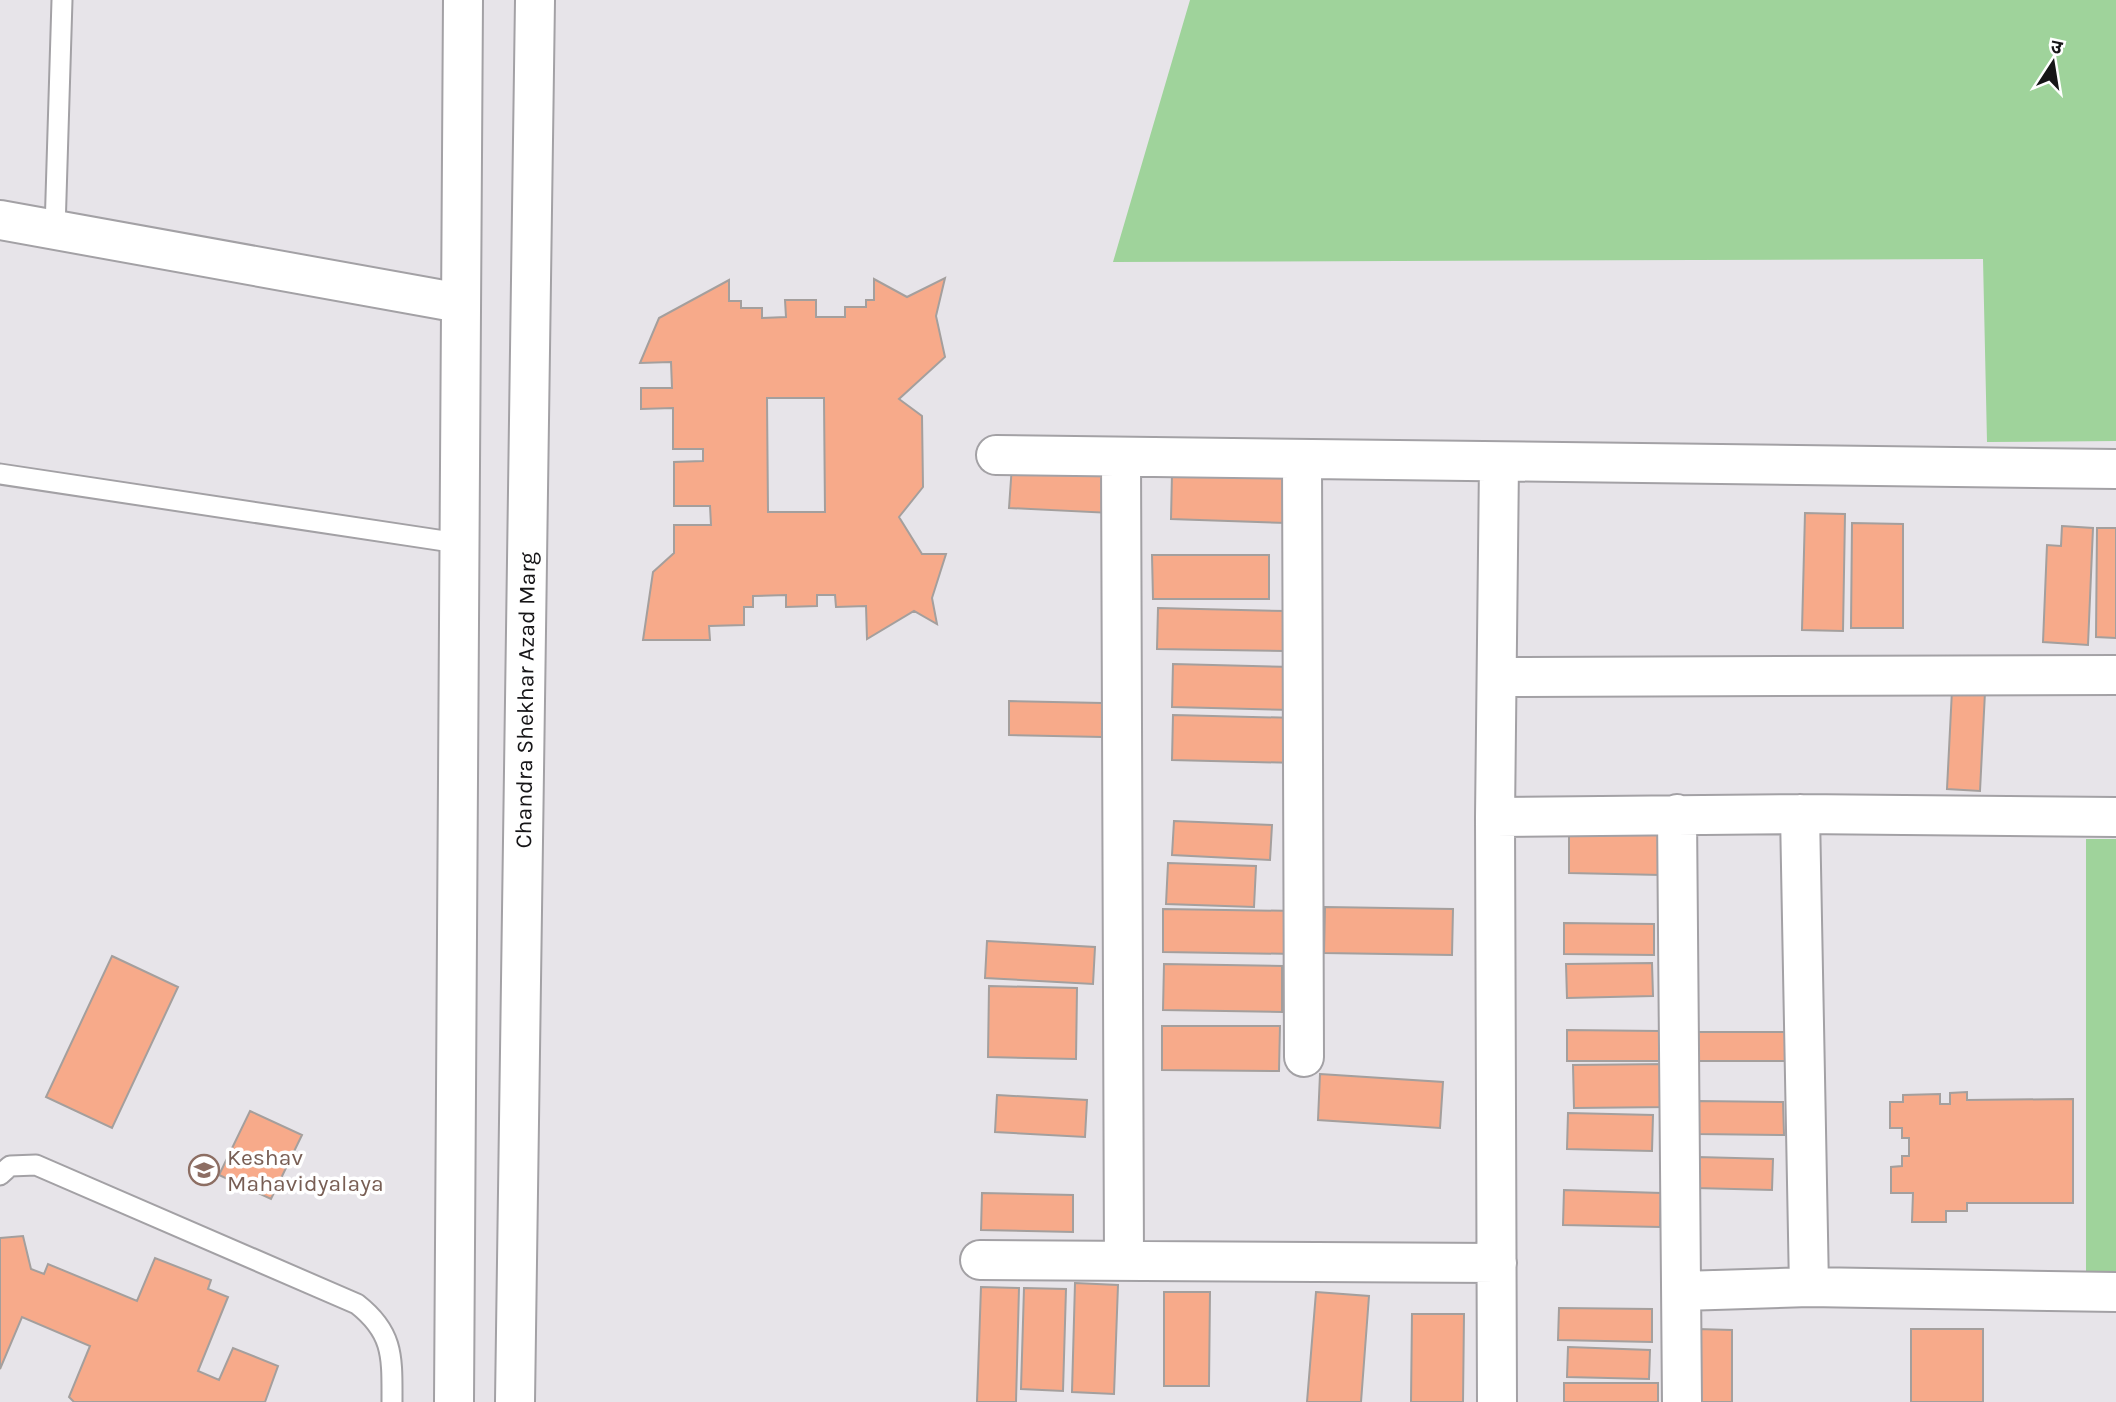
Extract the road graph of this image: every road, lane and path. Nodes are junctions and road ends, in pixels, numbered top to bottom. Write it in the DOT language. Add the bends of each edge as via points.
graph roads {
  1 [pos="62,0"];
  2 [pos="463,0"];
  3 [pos="535,0"];
  4 [pos="0,220"];
  5 [pos="55,230"];
  6 [pos="460,303"];
  7 [pos="996,455"];
  8 [pos="1121,457"];
  9 [pos="1302,460"];
  10 [pos="1499,463"];
  11 [pos="2116,469"];
  12 [pos="0,474"];
  13 [pos="458,543"];
  14 [pos="2116,675"];
  15 [pos="1497,677"];
  16 [pos="1677,814"];
  17 [pos="1800,814"];
  18 [pos="1494,817"];
  19 [pos="2116,817"];
  20 [pos="1304,1057"];
  21 [pos="0,1175"];
  22 [pos="980,1260"];
  23 [pos="1124,1261"];
  24 [pos="1497,1263"];
  25 [pos="1809,1287"];
  26 [pos="1682,1291"];
  27 [pos="2116,1292"];
  28 [pos="392,1402"];
  29 [pos="454,1402"];
  30 [pos="515,1402"];
  31 [pos="1497,1402"];
  32 [pos="1682,1402"];
  1 -- 5 [label="lane"];
  2 -- 6 [label="street"];
  3 -- 30 [label="street, Chandra Shekhar Azad Marg"];
  4 -- 5 [label="street"];
  5 -- 6 [label="street"];
  6 -- 13 [label="street"];
  7 -- 8 [label="street"];
  8 -- 9 [label="street"];
  8 -- 23 [label="street"];
  9 -- 10 [label="street"];
  9 -- 20 [label="street"];
  10 -- 11 [label="street"];
  10 -- 15 [label="street"];
  12 -- 13 [label="lane"];
  13 -- 29 [label="street"];
  14 -- 15 [label="street"];
  15 -- 18 [label="street"];
  16 -- 17 [label="street"];
  16 -- 18 [label="street"];
  16 -- 26 [label="street"];
  17 -- 19 [label="street"];
  17 -- 25 [label="street"];
  18 -- 24 [label="street"];
  21 -- 28 [label="lane" via="10,1166 36,1165 357,1304 377,1320 388,1339"];
  22 -- 23 [label="street"];
  23 -- 24 [label="street"];
  24 -- 31 [label="street"];
  25 -- 26 [label="street"];
  25 -- 27 [label="street"];
  26 -- 32 [label="street"];
}
